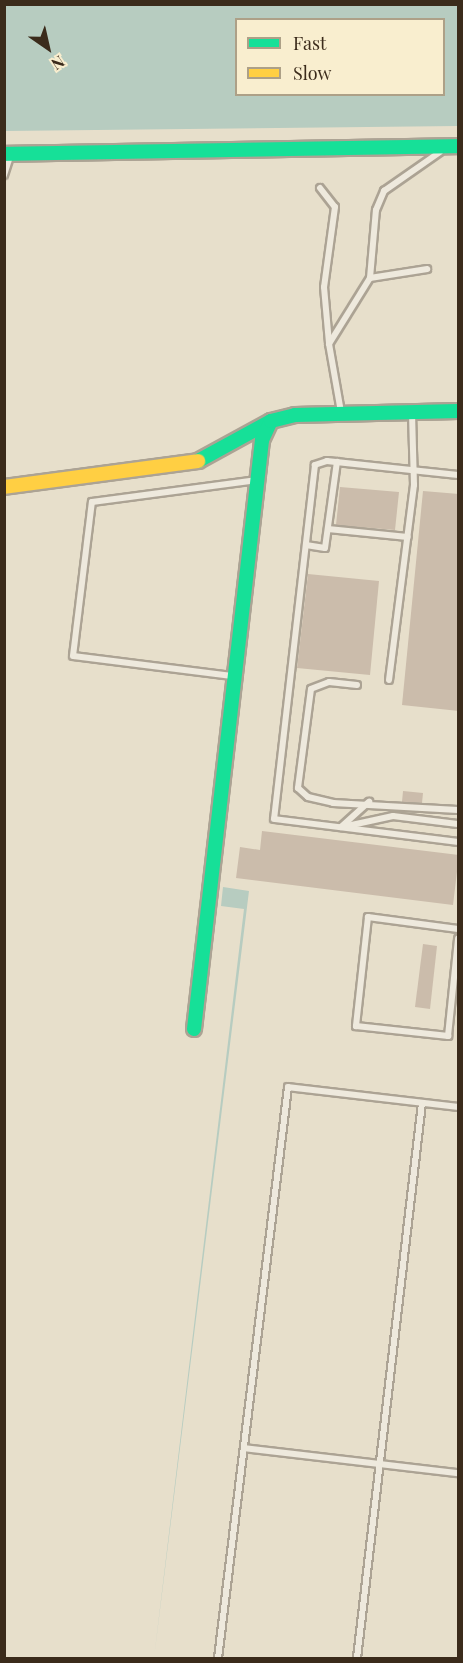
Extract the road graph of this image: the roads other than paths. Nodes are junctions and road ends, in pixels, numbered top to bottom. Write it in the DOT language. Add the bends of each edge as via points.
graph roads {
  1 [pos="455,148"];
  2 [pos="8,154"];
  3 [pos="4,175"];
  4 [pos="320,188"];
  5 [pos="428,269"];
  6 [pos="370,278"];
  7 [pos="329,344"];
  8 [pos="459,411"];
  9 [pos="412,413"];
  10 [pos="342,414"];
  11 [pos="271,422"];
  12 [pos="337,462"];
  13 [pos="410,469"];
  14 [pos="459,475"];
  15 [pos="257,480"];
  16 [pos="4,487"];
  17 [pos="328,529"];
  18 [pos="408,537"];
  19 [pos="306,545"];
  20 [pos="236,677"];
  21 [pos="389,680"];
  22 [pos="357,685"];
  23 [pos="369,801"];
  24 [pos="459,810"];
  25 [pos="459,824"];
  26 [pos="341,828"];
  27 [pos="459,842"];
  28 [pos="459,929"];
  29 [pos="459,939"];
  30 [pos="456,988"];
  31 [pos="194,1029"];
  32 [pos="422,1103"];
  33 [pos="459,1107"];
  34 [pos="244,1448"];
  35 [pos="380,1464"];
  36 [pos="459,1473"];
  37 [pos="218,1659"];
  38 [pos="357,1659"];
  1 -- 2 [label="street"];
  1 -- 6 [label="lane" via="384,191 376,210"];
  2 -- 3 [label="lane"];
  4 -- 7 [label="lane" via="335,207 324,287"];
  5 -- 6 [label="lane"];
  6 -- 7 [label="lane"];
  7 -- 10 [label="lane"];
  8 -- 9 [label="street"];
  9 -- 10 [label="street"];
  9 -- 13 [label="lane"];
  10 -- 11 [label="street"];
  11 -- 15 [label="street" via="262,440"];
  11 -- 16 [label="street" via="196,462"];
  12 -- 13 [label="lane"];
  12 -- 17 [label="lane"];
  12 -- 19 [label="lane" via="315,465"];
  13 -- 14 [label="lane"];
  13 -- 18 [label="lane" via="414,485"];
  15 -- 20 [label="street"];
  15 -- 20 [label="lane" via="92,502 73,656"];
  17 -- 18 [label="lane"];
  17 -- 19 [label="lane" via="325,549"];
  18 -- 21 [label="lane"];
  19 -- 26 [label="lane" via="274,819"];
  20 -- 31 [label="street"];
  22 -- 23 [label="lane" via="329,682 311,689 296,775 298,788 308,798"];
  23 -- 24 [label="lane"];
  23 -- 26 [label="lane"];
  25 -- 26 [label="lane" via="393,816"];
  26 -- 27 [label="lane"];
  28 -- 30 [label="lane" via="368,917 356,1026 448,1036"];
  29 -- 30 [label="lane"];
  32 -- 33 [label="lane"];
  32 -- 34 [label="lane" via="288,1087"];
  32 -- 35 [label="lane"];
  34 -- 35 [label="lane"];
  34 -- 37 [label="lane"];
  35 -- 36 [label="lane"];
  35 -- 38 [label="lane"];
}
